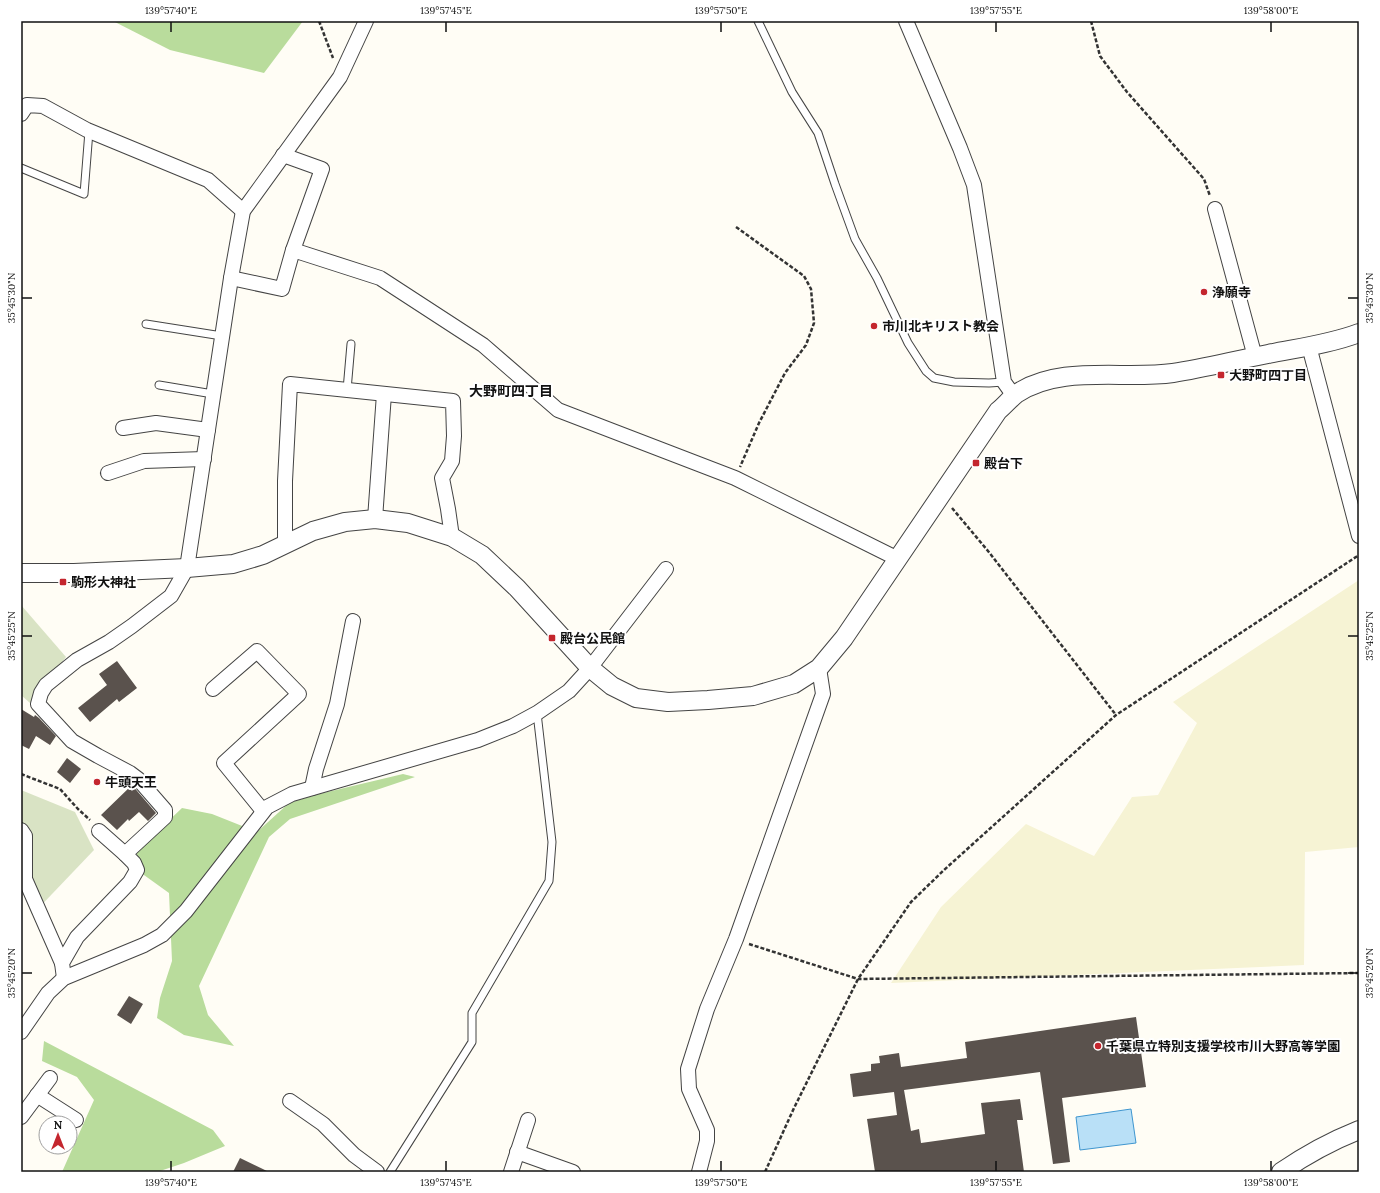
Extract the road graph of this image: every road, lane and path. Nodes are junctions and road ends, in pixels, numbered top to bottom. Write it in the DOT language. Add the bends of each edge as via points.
graph roads {
  1 [pos="319,21"];
  2 [pos="366,21"];
  3 [pos="758,21"];
  4 [pos="906,21"];
  5 [pos="1091,21"];
  6 [pos="340,77"];
  7 [pos="21,114"];
  8 [pos="89,131"];
  9 [pos="283,156"];
  10 [pos="21,168"];
  11 [pos="1215,209"];
  12 [pos="243,211"];
  13 [pos="736,227"];
  14 [pos="293,250"];
  15 [pos="231,278"];
  16 [pos="146,324"];
  17 [pos="1359,333"];
  18 [pos="222,336"];
  19 [pos="351,344"];
  20 [pos="1309,346"];
  21 [pos="1255,357"];
  22 [pos="1004,382"];
  23 [pos="159,386"];
  24 [pos="347,390"];
  25 [pos="213,394"];
  26 [pos="384,394"];
  27 [pos="1014,396"];
  28 [pos="124,428"];
  29 [pos="208,430"];
  30 [pos="204,459"];
  31 [pos="108,473"];
  32 [pos="735,478"];
  33 [pos="941,495"];
  34 [pos="375,519"];
  35 [pos="1359,536"];
  36 [pos="452,537"];
  37 [pos="285,544"];
  38 [pos="1359,555"];
  39 [pos="898,559"];
  40 [pos="187,568"];
  41 [pos="666,569"];
  42 [pos="21,573"];
  43 [pos="353,621"];
  44 [pos="590,668"];
  45 [pos="819,668"];
  46 [pos="213,689"];
  47 [pos="537,713"];
  48 [pos="1116,715"];
  49 [pos="21,774"];
  50 [pos="312,788"];
  51 [pos="263,812"];
  52 [pos="21,830"];
  53 [pos="99,831"];
  54 [pos="125,854"];
  55 [pos="736,940"];
  56 [pos="62,963"];
  57 [pos="1359,973"];
  58 [pos="64,978"];
  59 [pos="858,979"];
  60 [pos="21,1032"];
  61 [pos="50,1078"];
  62 [pos="37,1095"];
  63 [pos="290,1101"];
  64 [pos="68,1115"];
  65 [pos="21,1117"];
  66 [pos="528,1120"];
  67 [pos="1359,1130"];
  68 [pos="518,1152"];
  69 [pos="377,1172"];
  70 [pos="390,1172"];
  71 [pos="511,1172"];
  72 [pos="573,1172"];
  73 [pos="699,1172"];
  74 [pos="765,1172"];
  75 [pos="1281,1172"];
  1 -- 6 [label="path"];
  2 -- 6 [label="street"];
  3 -- 22 [label="lane" via="792,92 818,133 855,239 908,343 926,371 934,378 954,382"];
  4 -- 22 [label="street" via="974,185"];
  5 -- 11 [label="path" via="1100,56 1127,92 1204,179"];
  6 -- 9 [label="street"];
  7 -- 8 [label="street" via="28,105 43,106"];
  8 -- 10 [label="lane" via="84,194"];
  8 -- 12 [label="street" via="208,180"];
  9 -- 12 [label="street"];
  9 -- 14 [label="street" via="322,169"];
  11 -- 21 [label="street"];
  12 -- 15 [label="street"];
  13 -- 32 [label="path" via="804,276 811,289 814,323 806,345 785,373 759,423"];
  14 -- 15 [label="street" via="282,289"];
  14 -- 32 [label="street" via="380,278 483,345 558,410"];
  15 -- 18 [label="street"];
  16 -- 18 [label="lane"];
  17 -- 20 [label="street"];
  18 -- 25 [label="street"];
  19 -- 24 [label="lane"];
  20 -- 21 [label="street"];
  20 -- 35 [label="street"];
  21 -- 27 [label="street" via="1171,373 1058,378 1034,385"];
  22 -- 27 [label="street"];
  23 -- 25 [label="lane"];
  24 -- 26 [label="street"];
  24 -- 37 [label="street" via="290,384"];
  25 -- 29 [label="street"];
  26 -- 34 [label="street"];
  26 -- 36 [label="street" via="453,400 452,461 442,478"];
  27 -- 33 [label="street" via="998,411"];
  28 -- 29 [label="street" via="156,423"];
  29 -- 30 [label="street"];
  30 -- 31 [label="street" via="144,461"];
  30 -- 40 [label="street"];
  32 -- 39 [label="street"];
  33 -- 39 [label="street"];
  33 -- 48 [label="path"];
  34 -- 36 [label="street" via="408,523"];
  34 -- 37 [label="street" via="345,522 319,529"];
  36 -- 44 [label="street" via="482,556 518,588"];
  37 -- 40 [label="street" via="263,555 233,564"];
  38 -- 48 [label="path"];
  39 -- 45 [label="street" via="844,638"];
  40 -- 42 [label="street"];
  40 -- 54 [label="street" via="171,596 132,626 72,664 46,685 38,704 72,741 130,773 165,810 165,817"];
  41 -- 44 [label="street"];
  43 -- 50 [label="street" via="337,704"];
  44 -- 45 [label="street" via="612,686 636,698 668,702 753,696 794,684"];
  44 -- 47 [label="street" via="568,691"];
  45 -- 55 [label="street" via="823,694"];
  46 -- 51 [label="street" via="257,651 299,694 224,763"];
  47 -- 50 [label="street" via="514,726 478,740"];
  47 -- 70 [label="lane" via="552,842 549,881 472,1013 472,1042"];
  48 -- 59 [label="path" via="911,902"];
  49 -- 53 [label="path" via="60,789"];
  50 -- 51 [label="street" via="292,794 267,807"];
  51 -- 58 [label="street" via="186,911 162,935"];
  52 -- 56 [label="street" via="25,836 26,879"];
  53 -- 54 [label="street"];
  54 -- 56 [label="street" via="137,870 130,882 77,937"];
  55 -- 59 [label="path"];
  55 -- 73 [label="street" via="707,1009 688,1069 689,1089 707,1130 707,1141"];
  56 -- 58 [label="street"];
  57 -- 59 [label="path"];
  58 -- 60 [label="street" via="48,993"];
  59 -- 74 [label="path"];
  61 -- 62 [label="street"];
  62 -- 64 [label="street"];
  62 -- 65 [label="street"];
  63 -- 69 [label="street" via="323,1124 354,1155"];
  66 -- 68 [label="street"];
  67 -- 75 [label="street" via="1307,1154"];
  68 -- 71 [label="street"];
  68 -- 72 [label="street"];
}
